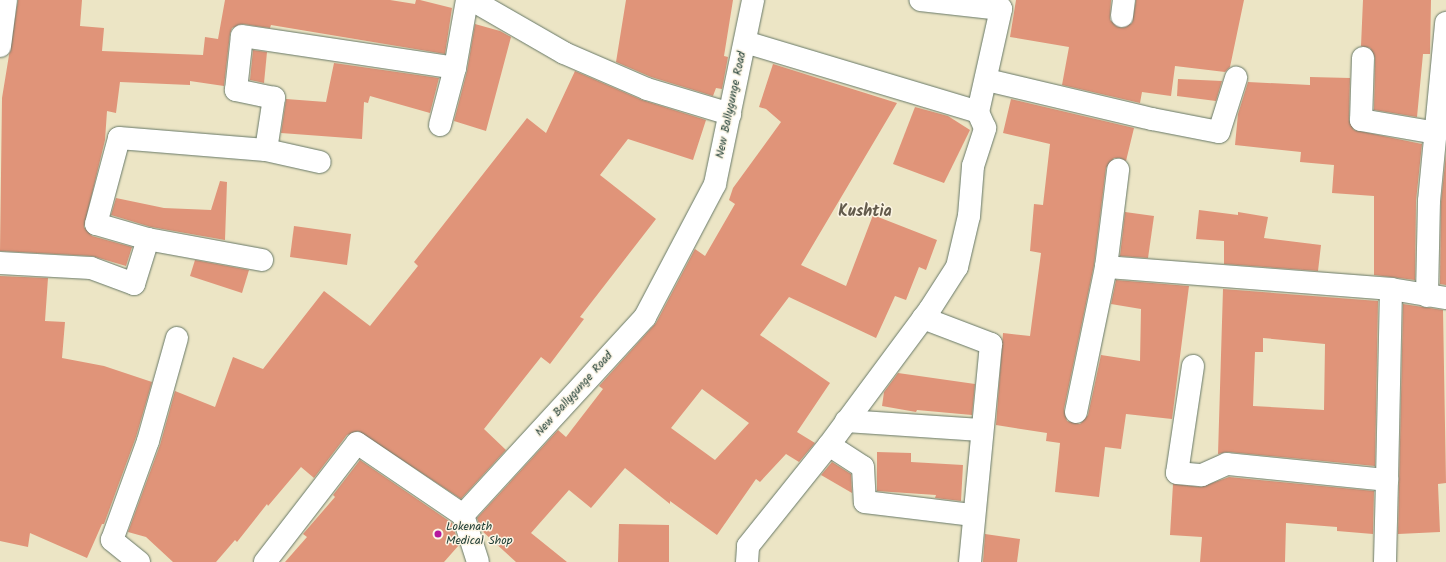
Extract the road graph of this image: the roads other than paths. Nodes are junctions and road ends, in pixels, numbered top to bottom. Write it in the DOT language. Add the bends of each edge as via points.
graph roads {
  1 [pos="6,0"];
  2 [pos="467,0"];
  3 [pos="472,0"];
  4 [pos="754,0"];
  5 [pos="921,0"];
  6 [pos="1002,4"];
  7 [pos="1446,23"];
  8 [pos="745,42"];
  9 [pos="0,46"];
  10 [pos="1363,58"];
  11 [pos="455,68"];
  12 [pos="1236,78"];
  13 [pos="987,80"];
  14 [pos="978,112"];
  15 [pos="730,114"];
  16 [pos="440,125"];
  17 [pos="1436,133"];
  18 [pos="266,150"];
  19 [pos="320,162"];
  20 [pos="1118,170"];
  21 [pos="148,239"];
  22 [pos="262,260"];
  23 [pos="0,263"];
  24 [pos="1106,267"];
  25 [pos="1391,289"];
  26 [pos="1437,297"];
  27 [pos="923,318"];
  28 [pos="177,338"];
  29 [pos="1193,366"];
  30 [pos="1076,412"];
  31 [pos="846,421"];
  32 [pos="981,430"];
  33 [pos="829,445"];
  34 [pos="1387,480"];
  35 [pos="463,515"];
  36 [pos="973,515"];
  37 [pos="139,562"];
  38 [pos="264,562"];
  39 [pos="478,562"];
  40 [pos="747,562"];
  41 [pos="970,562"];
  42 [pos="1385,562"];
  1 -- 9 [label="street"];
  2 -- 11 [label="street"];
  3 -- 15 [label="street" via="564,53 647,88"];
  4 -- 8 [label="street, New Ballygunge Road"];
  5 -- 6 [label="street"];
  6 -- 13 [label="street"];
  7 -- 17 [label="street"];
  8 -- 14 [label="street"];
  8 -- 15 [label="street, New Ballygunge Road"];
  10 -- 17 [label="street" via="1362,120"];
  11 -- 16 [label="street"];
  11 -- 18 [label="street" via="242,36 236,90 274,98"];
  12 -- 13 [label="street" via="1219,132"];
  13 -- 14 [label="street"];
  14 -- 27 [label="street" via="985,128 973,166 969,216 957,267"];
  15 -- 35 [label="street, New Ballygunge Road" via="715,184 645,317"];
  17 -- 26 [label="street" via="1429,201"];
  18 -- 19 [label="street"];
  18 -- 21 [label="street" via="119,138 96,224"];
  20 -- 24 [label="street"];
  21 -- 22 [label="street"];
  21 -- 23 [label="street" via="134,284 91,268"];
  24 -- 25 [label="street"];
  24 -- 30 [label="street"];
  25 -- 26 [label="street"];
  25 -- 34 [label="street"];
  27 -- 31 [label="street"];
  27 -- 32 [label="street" via="991,344"];
  28 -- 37 [label="street" via="148,441 112,540"];
  29 -- 34 [label="street" via="1176,472 1202,475 1227,464"];
  31 -- 32 [label="street"];
  31 -- 33 [label="street"];
  32 -- 36 [label="street"];
  33 -- 36 [label="street" via="863,466 865,502"];
  33 -- 40 [label="street" via="748,546"];
  34 -- 42 [label="street"];
  35 -- 38 [label="street" via="357,443"];
  35 -- 39 [label="street"];
  36 -- 41 [label="street"];
}
